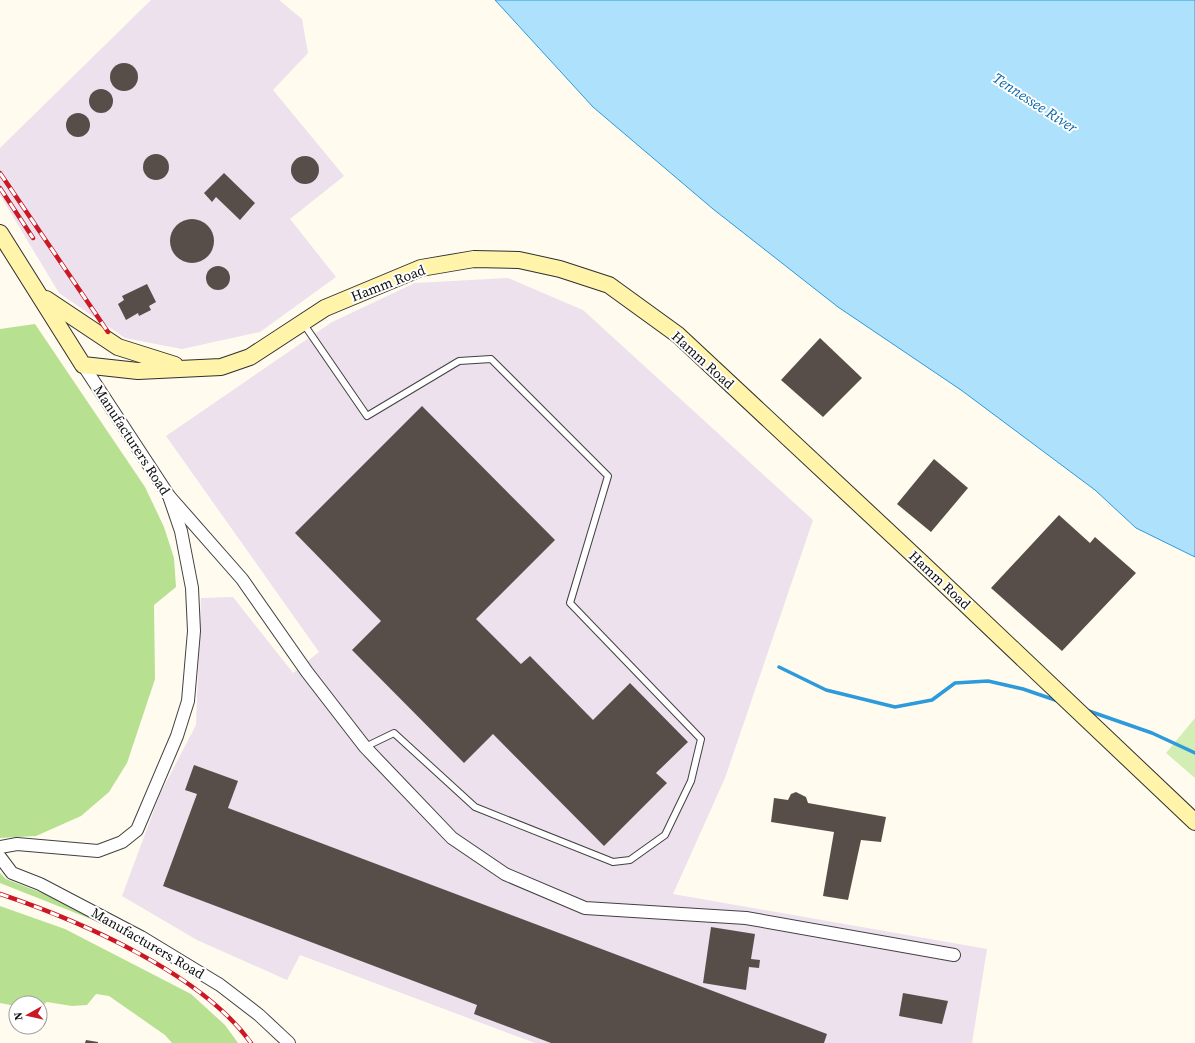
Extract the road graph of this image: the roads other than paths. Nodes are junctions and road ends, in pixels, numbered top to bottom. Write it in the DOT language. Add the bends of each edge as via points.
graph roads {
  1 [pos="0,233"];
  2 [pos="40,295"];
  3 [pos="303,323"];
  4 [pos="82,364"];
  5 [pos="192,369"];
  6 [pos="169,496"];
  7 [pos="365,748"];
  8 [pos="1195,822"];
  9 [pos="0,847"];
  10 [pos="0,857"];
  11 [pos="954,954"];
  12 [pos="289,1043"];
  1 -- 2 [label="main road, Manufacturers Road"];
  2 -- 4 [label="main road, Manufacturers Road"];
  2 -- 5 [label="main road" via="118,347"];
  3 -- 5 [label="main road, Hamm Road" via="250,357 221,367"];
  3 -- 7 [label="lane" via="367,416 459,361 491,359 608,476 570,602 701,739 691,781 665,835 630,860 612,862 475,807 394,733"];
  3 -- 8 [label="main road, Hamm Road" via="325,308 421,268 474,259 519,260 560,269 608,285 678,335"];
  4 -- 5 [label="main road, Hamm Road" via="138,371"];
  4 -- 6 [label="street, Manufacturers Road"];
  6 -- 7 [label="street" via="242,579 307,672"];
  6 -- 9 [label="street, Manufacturers Road" via="181,531 192,588 194,631 188,701 177,736 137,830 122,842 98,851 17,844"];
  7 -- 11 [label="street" via="452,838 505,874 585,908 746,918"];
  10 -- 12 [label="street, Manufacturers Road" via="12,873 40,884 140,937 220,985 259,1015"];
}
